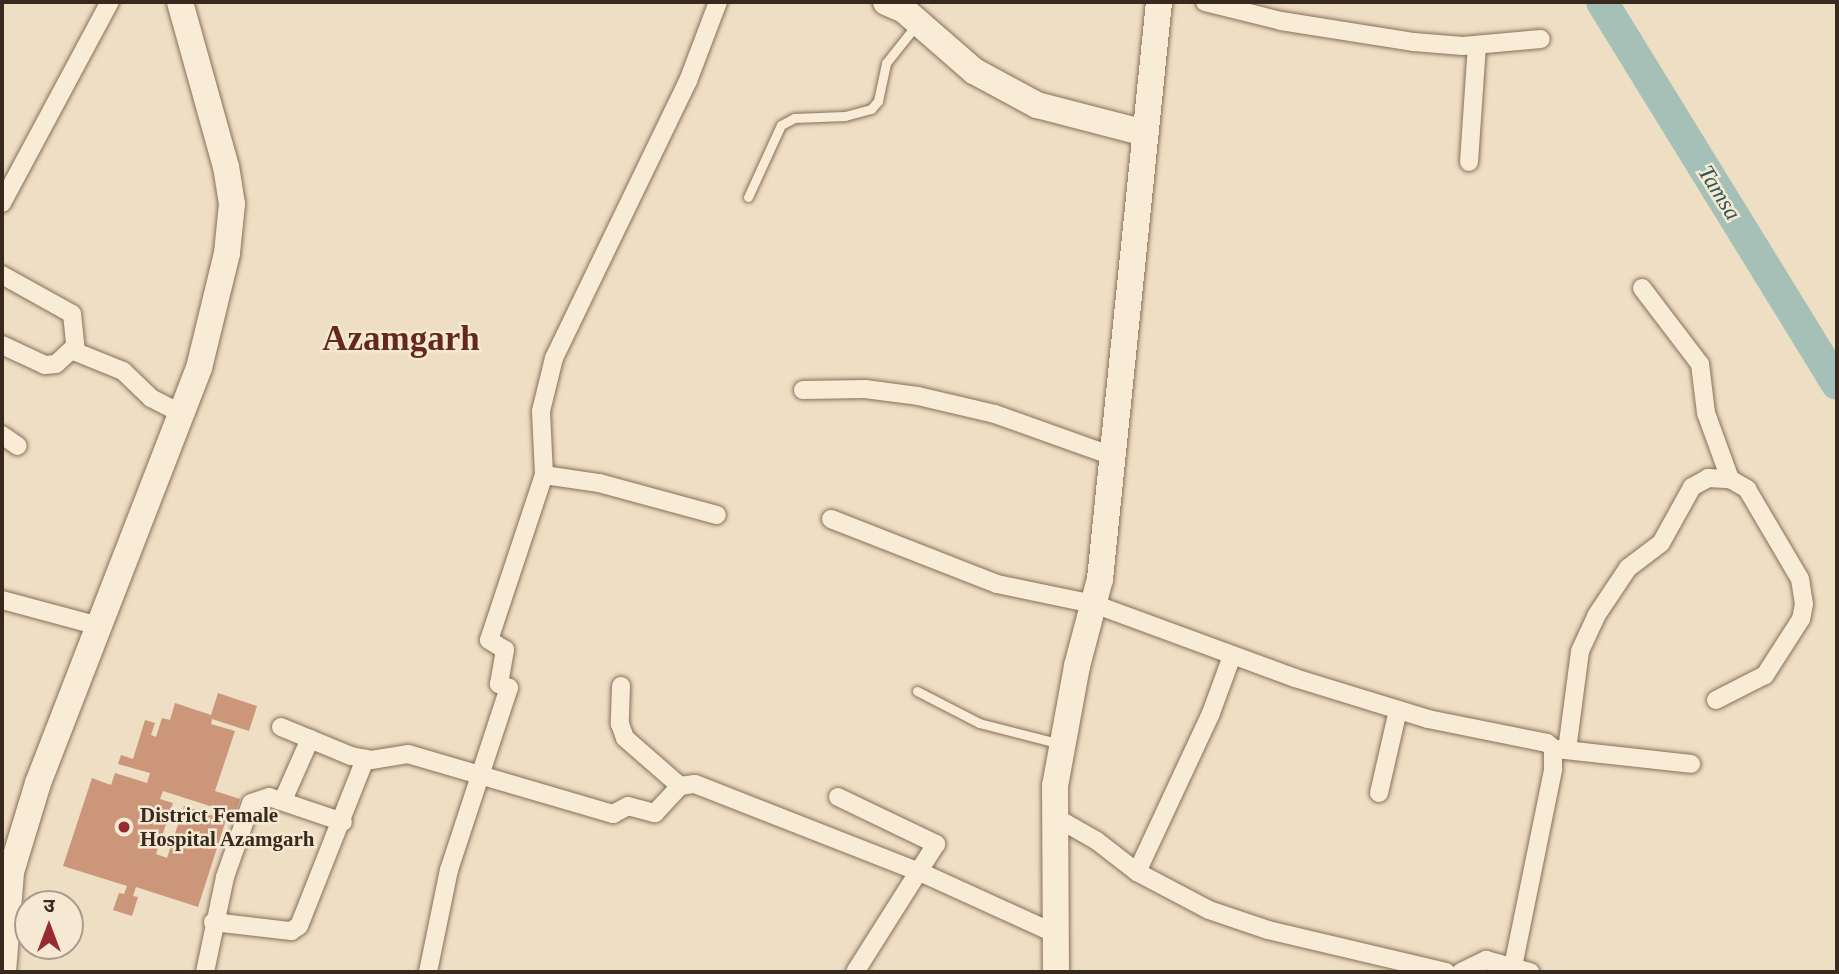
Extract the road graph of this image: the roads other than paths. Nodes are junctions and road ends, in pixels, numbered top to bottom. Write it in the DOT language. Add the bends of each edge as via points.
graph roads {
  1 [pos="110,2"];
  2 [pos="180,2"];
  3 [pos="718,2"];
  4 [pos="886,2"];
  5 [pos="1159,2"];
  6 [pos="1205,2"];
  7 [pos="918,22"];
  8 [pos="1541,39"];
  9 [pos="1477,45"];
  10 [pos="1145,133"];
  11 [pos="1469,162"];
  12 [pos="748,197"];
  13 [pos="2,203"];
  14 [pos="2,275"];
  15 [pos="1642,288"];
  16 [pos="2,345"];
  17 [pos="74,348"];
  18 [pos="803,390"];
  19 [pos="181,413"];
  20 [pos="2,435"];
  21 [pos="18,446"];
  22 [pos="1112,456"];
  23 [pos="544,475"];
  24 [pos="1730,479"];
  25 [pos="717,515"];
  26 [pos="831,519"];
  27 [pos="2,600"];
  28 [pos="1094,604"];
  29 [pos="99,626"];
  30 [pos="1232,656"];
  31 [pos="621,686"];
  32 [pos="916,691"];
  33 [pos="1716,700"];
  34 [pos="1398,709"];
  35 [pos="281,727"];
  36 [pos="310,739"];
  37 [pos="1063,744"];
  38 [pos="1560,749"];
  39 [pos="365,759"];
  40 [pos="1691,764"];
  41 [pos="480,778"];
  42 [pos="680,786"];
  43 [pos="1379,793"];
  44 [pos="838,797"];
  45 [pos="283,800"];
  46 [pos="1055,817"];
  47 [pos="343,822"];
  48 [pos="6,870"];
  49 [pos="920,872"];
  50 [pos="1137,872"];
  51 [pos="213,922"];
  52 [pos="1056,934"];
  53 [pos="1513,967"];
  54 [pos="3,972"];
  55 [pos="205,972"];
  56 [pos="428,972"];
  57 [pos="855,972"];
  58 [pos="1056,972"];
  59 [pos="1446,972"];
  60 [pos="1461,972"];
  61 [pos="1530,972"];
  1 -- 13 [label="street"];
  2 -- 19 [label="street" via="232,204 227,253 199,368"];
  3 -- 23 [label="street" via="688,81 554,358 541,411"];
  4 -- 7 [label="street"];
  5 -- 10 [label="street"];
  6 -- 9 [label="street" via="1348,33"];
  7 -- 10 [label="street" via="974,71 1037,105"];
  7 -- 12 [label="lane" via="887,63 878,101 871,109 845,116 794,118 781,125"];
  8 -- 9 [label="street"];
  9 -- 11 [label="street"];
  10 -- 22 [label="street"];
  14 -- 17 [label="street" via="72,314 77,326"];
  15 -- 24 [label="street" via="1700,364 1706,413"];
  16 -- 17 [label="street" via="45,365 56,364 64,352"];
  17 -- 19 [label="street" via="86,358 123,370 151,398"];
  18 -- 22 [label="street" via="865,389 918,396 995,414"];
  19 -- 29 [label="street"];
  20 -- 21 [label="street"];
  22 -- 28 [label="street"];
  23 -- 25 [label="street" via="599,483"];
  23 -- 41 [label="street" via="489,640 505,650 499,684 509,688"];
  24 -- 33 [label="street" via="1747,489 1800,579 1804,612 1765,675"];
  24 -- 38 [label="street" via="1696,483 1661,543 1628,569 1606,596 1580,651"];
  26 -- 28 [label="street" via="997,584"];
  27 -- 29 [label="street"];
  28 -- 30 [label="street"];
  28 -- 37 [label="street"];
  29 -- 48 [label="street"];
  30 -- 34 [label="street"];
  30 -- 50 [label="street" via="1211,713"];
  31 -- 42 [label="street" via="620,724 625,738"];
  32 -- 37 [label="lane" via="979,723"];
  34 -- 38 [label="street"];
  34 -- 43 [label="street"];
  35 -- 36 [label="street"];
  36 -- 39 [label="street"];
  36 -- 45 [label="street"];
  37 -- 46 [label="street"];
  38 -- 40 [label="street"];
  38 -- 53 [label="street"];
  39 -- 41 [label="street" via="408,754"];
  39 -- 47 [label="street"];
  41 -- 42 [label="street" via="613,814 628,806 655,813"];
  41 -- 56 [label="street" via="443,893"];
  42 -- 49 [label="street" via="695,784"];
  44 -- 49 [label="street" via="936,844"];
  45 -- 47 [label="street"];
  45 -- 51 [label="street" via="262,796 251,803"];
  46 -- 50 [label="street"];
  46 -- 52 [label="street"];
  47 -- 51 [label="street" via="299,926 291,931"];
  48 -- 54 [label="street"];
  49 -- 52 [label="street"];
  49 -- 57 [label="street"];
  50 -- 59 [label="street" via="1209,909 1268,930"];
  51 -- 55 [label="street"];
  52 -- 58 [label="street"];
  53 -- 60 [label="street" via="1480,961"];
  53 -- 61 [label="street"];
}
